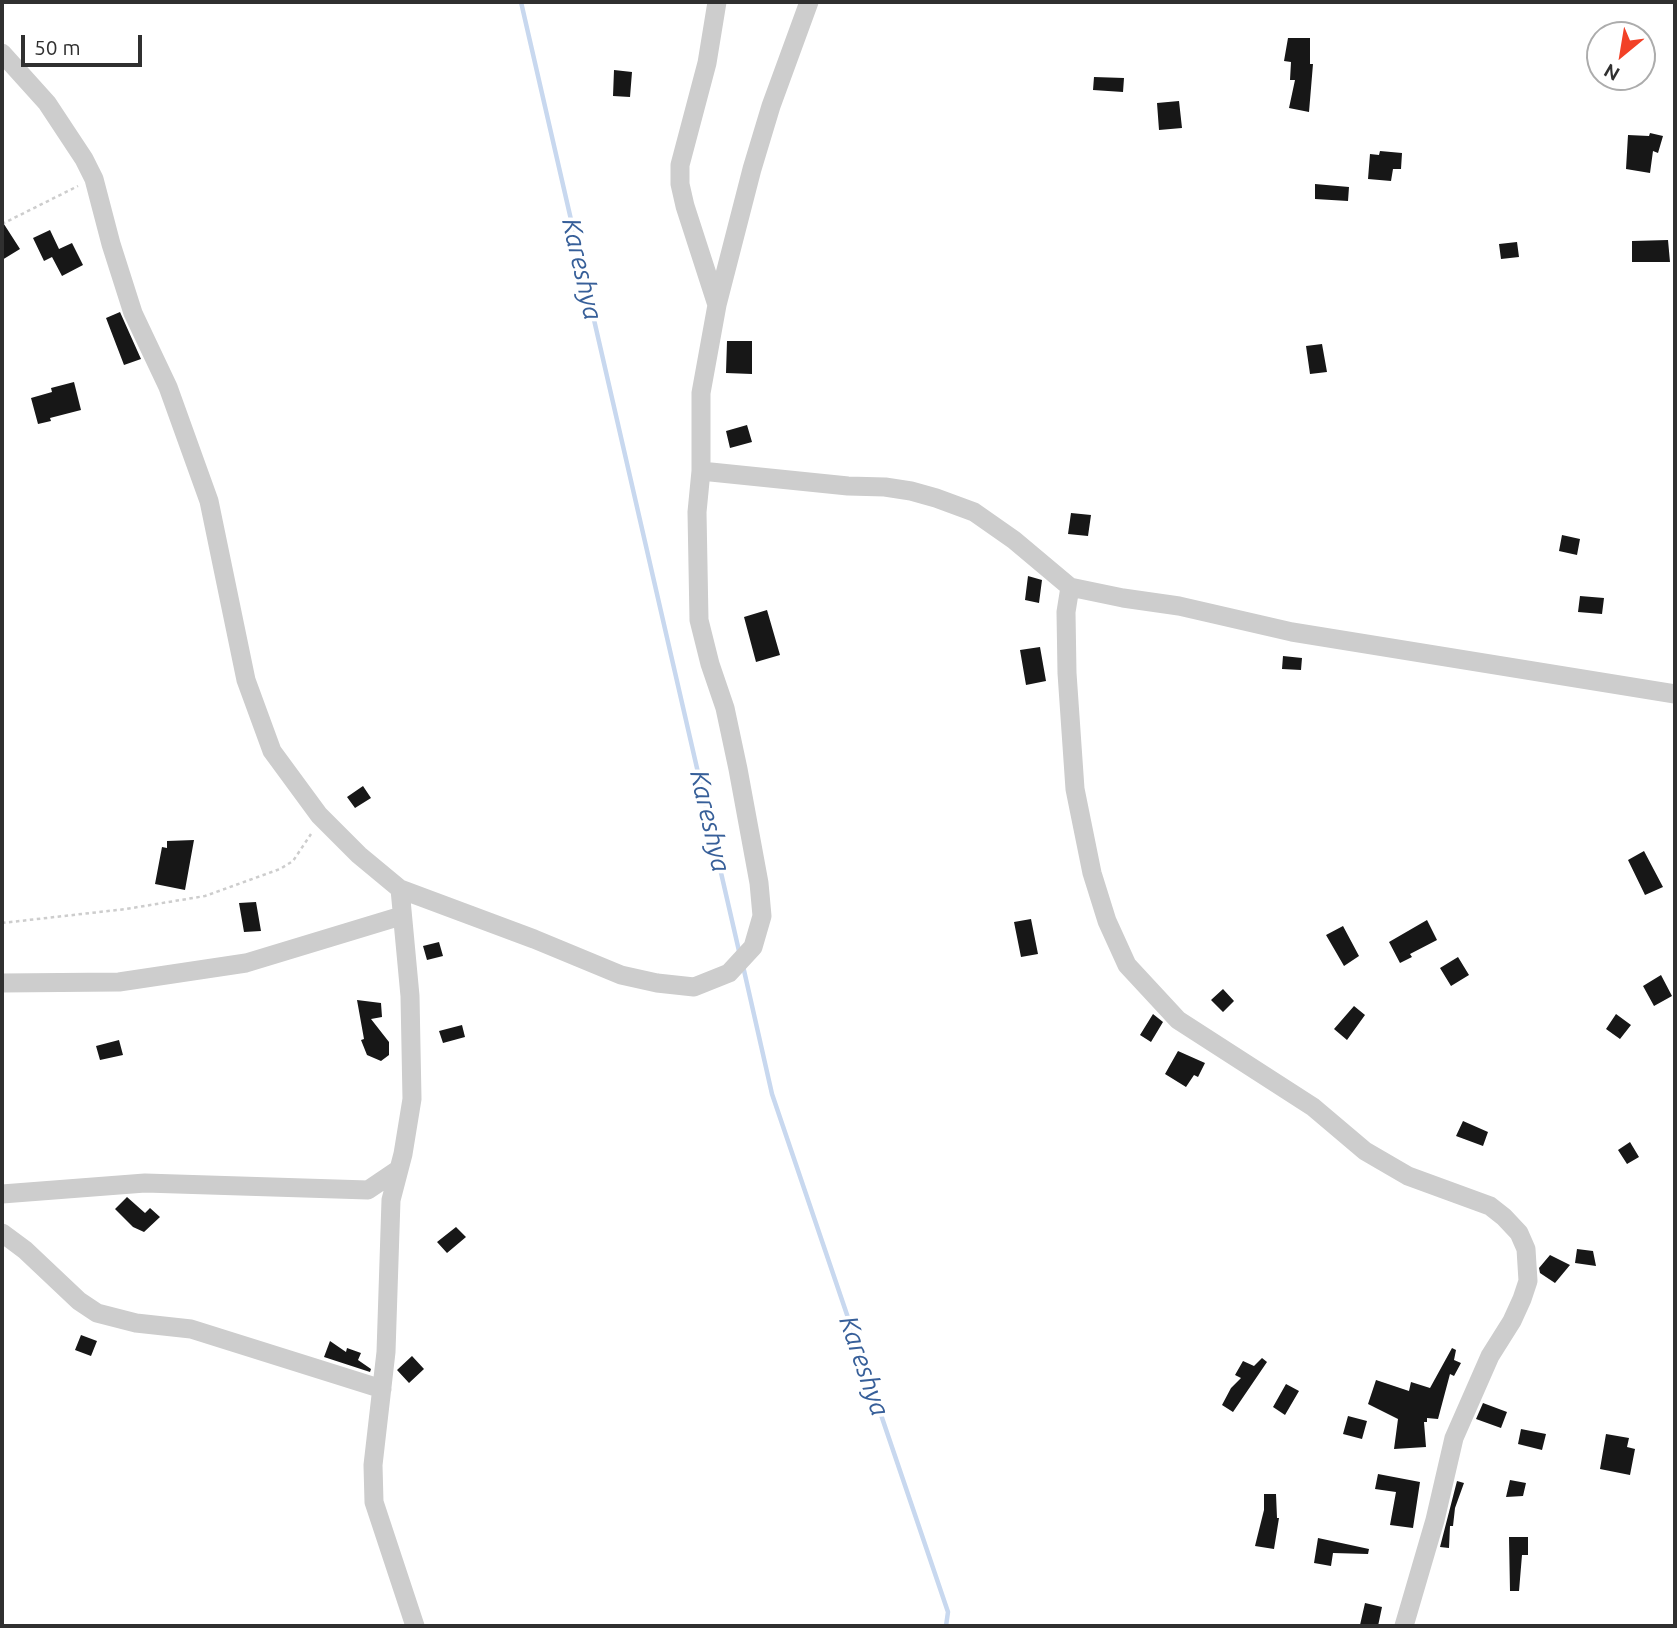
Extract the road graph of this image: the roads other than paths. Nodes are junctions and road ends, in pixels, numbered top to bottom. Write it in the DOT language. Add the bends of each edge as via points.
graph roads {
  1 [pos="717,2"];
  2 [pos="809,2"];
  3 [pos="2,53"];
  4 [pos="717,305"];
  5 [pos="701,471"];
  6 [pos="1070,587"];
  7 [pos="1675,694"];
  8 [pos="400,889"];
  9 [pos="401,916"];
  10 [pos="2,983"];
  11 [pos="399,1169"];
  12 [pos="2,1194"];
  13 [pos="2,1233"];
  14 [pos="382,1389"];
  15 [pos="415,1626"];
  16 [pos="1404,1626"];
  1 -- 4 [label="street" via="680,184"];
  2 -- 4 [label="street" via="767,119"];
  3 -- 8 [label="street" via="47,103 94,179 133,313 168,387 209,501 246,680 272,751 319,814"];
  4 -- 5 [label="street" via="701,393"];
  5 -- 6 [label="street" via="886,487 936,498 974,512"];
  5 -- 8 [label="street" via="699,620 725,708 760,883 762,916 753,947 729,973 694,987 657,983 621,975"];
  6 -- 7 [label="street" via="1292,632"];
  6 -- 16 [label="street" via="1066,635 1075,789 1092,873 1127,965 1178,1020 1313,1107 1365,1152 1408,1176 1490,1206 1519,1234 1525,1250 1528,1281 1454,1438"];
  8 -- 9 [label="street"];
  9 -- 10 [label="street" via="246,963 119,982"];
  9 -- 11 [label="street" via="410,996 412,1100"];
  11 -- 12 [label="street" via="369,1190 145,1183"];
  11 -- 14 [label="street" via="391,1200"];
  13 -- 14 [label="street" via="97,1312 191,1329"];
  14 -- 15 [label="street" via="373,1465 374,1502"];
}
